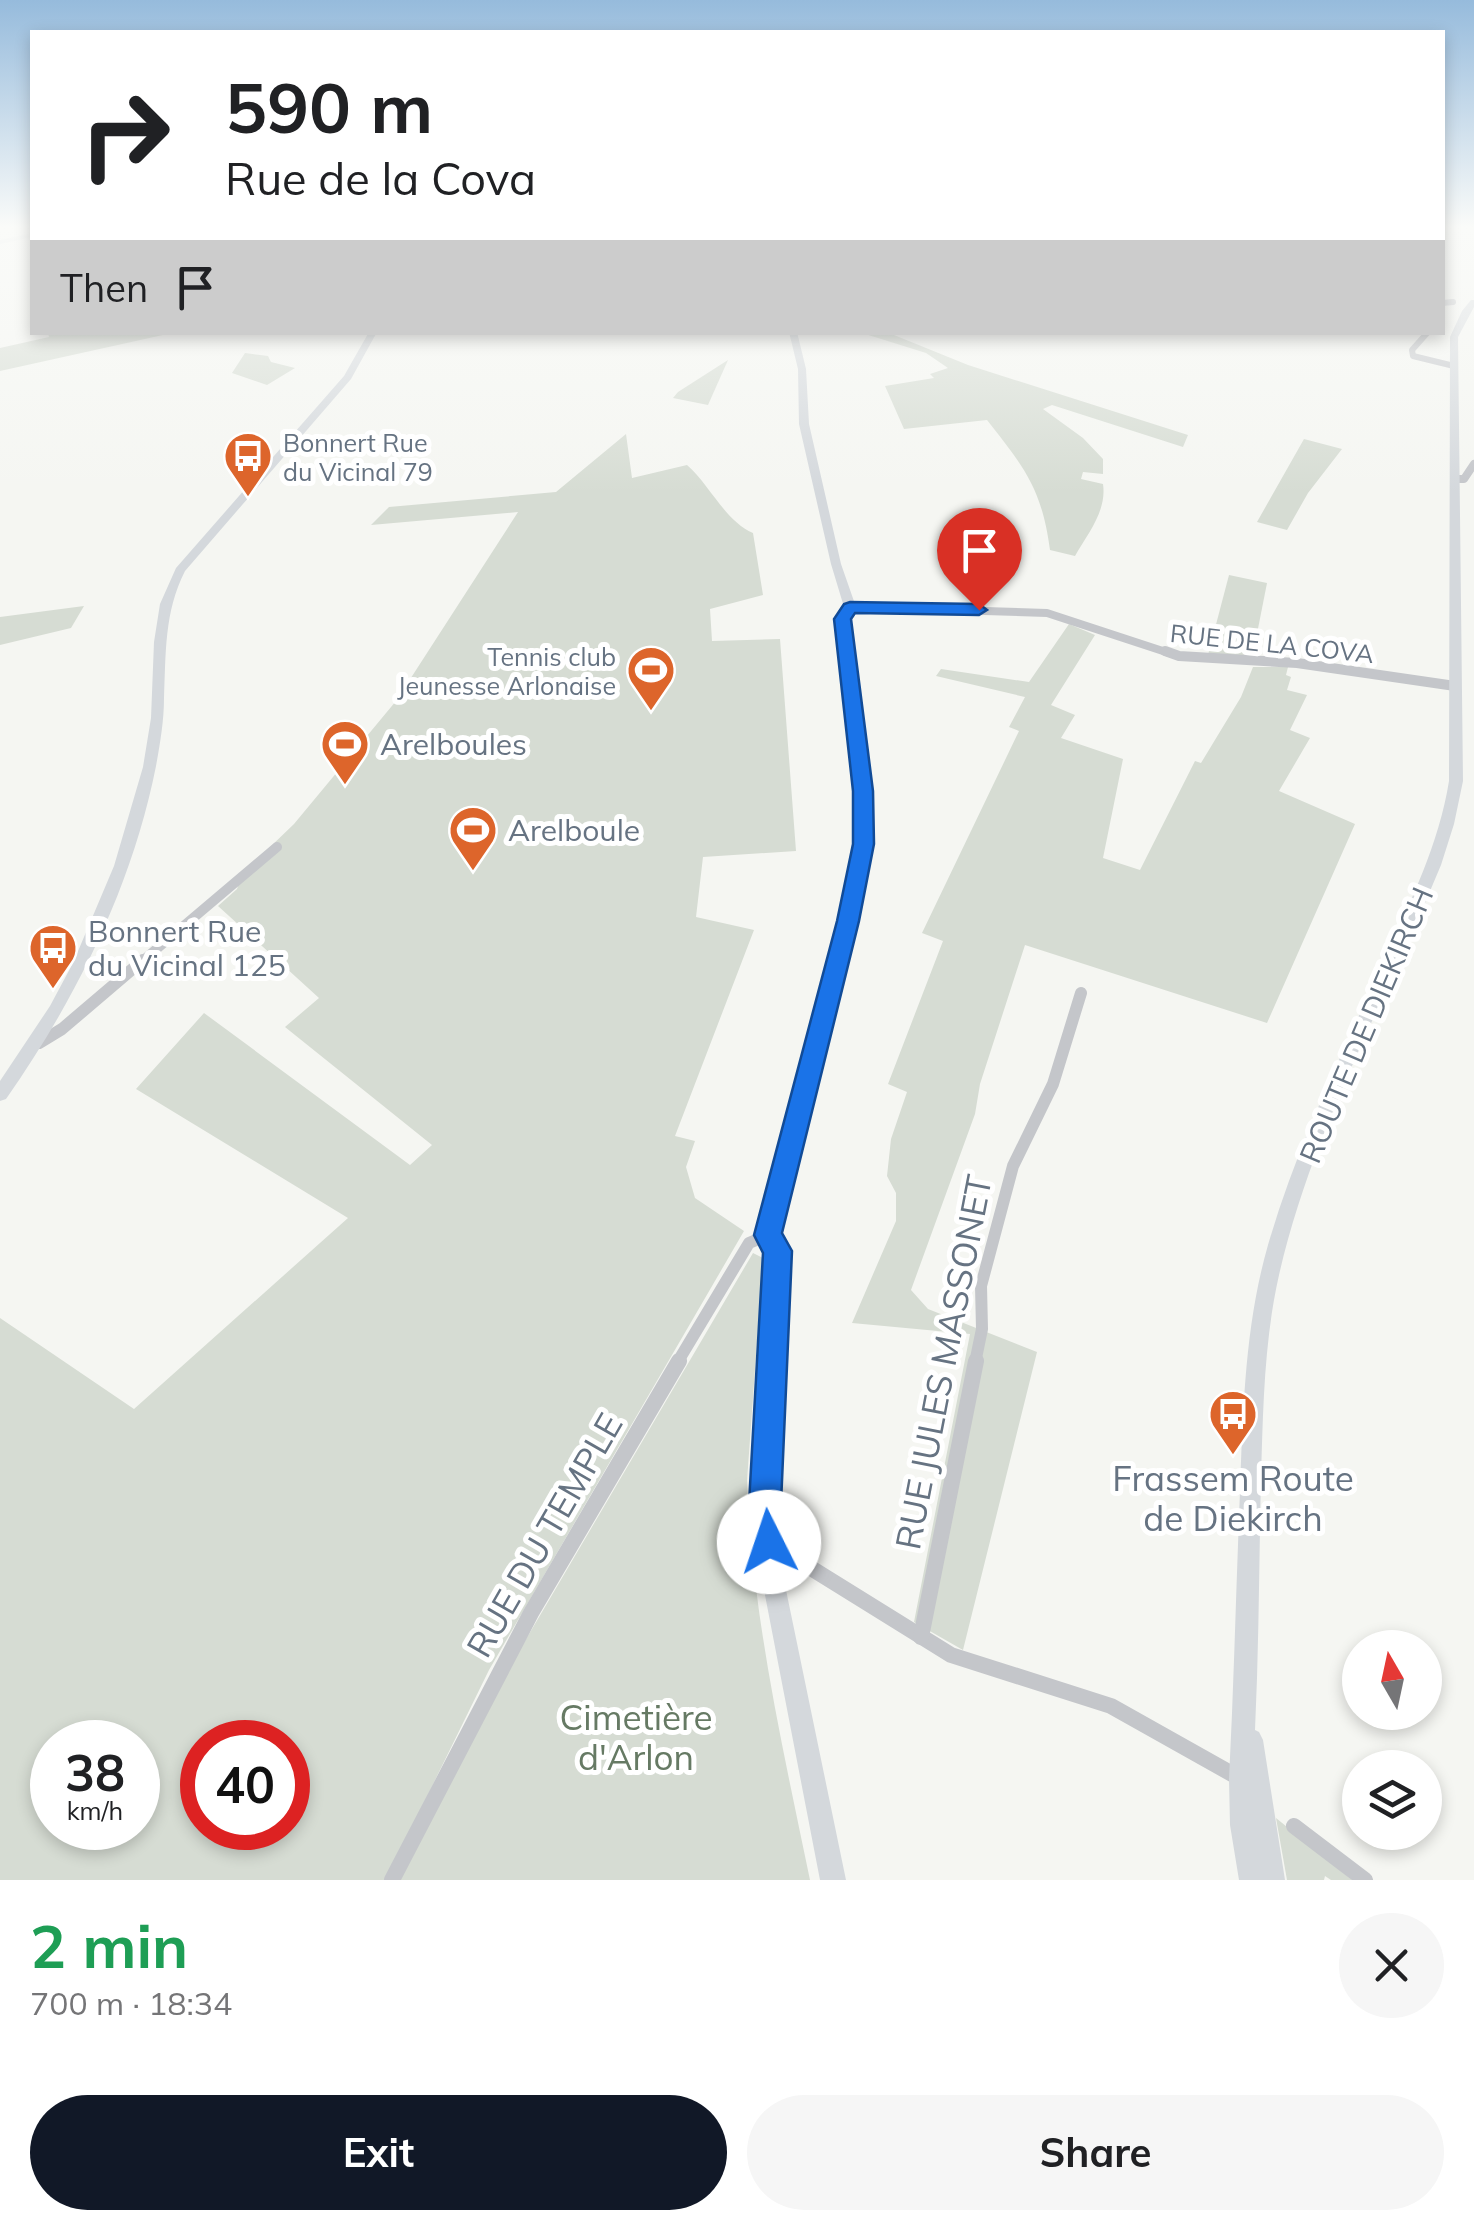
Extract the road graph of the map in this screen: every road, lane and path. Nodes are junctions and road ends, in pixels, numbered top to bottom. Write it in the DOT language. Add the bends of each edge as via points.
graph roads {
  1 [pos="1463,317"];
  2 [pos="370,335"];
  3 [pos="794,335"];
  4 [pos="1425,335"];
  5 [pos="1454,366"];
  6 [pos="1474,464"];
  7 [pos="1454,479"];
  8 [pos="850,608"];
  9 [pos="1464,688"];
  10 [pos="277,847"];
  11 [pos="1081,992"];
  12 [pos="39,1043"];
  13 [pos="0,1094"];
  14 [pos="768,1235"];
  15 [pos="769,1542"];
  16 [pos="921,1637"];
  17 [pos="1246,1681"];
  18 [pos="1241,1779"];
  19 [pos="1294,1826"];
  20 [pos="392,1880"];
  21 [pos="833,1880"];
  22 [pos="1252,1880"];
  23 [pos="1272,1880"];
  24 [pos="1365,1880"];
  1 -- 5 [label="street, ROUTE DE DIEKIRCH"];
  2 -- 12 [label="street" via="348,377 172,585 141,796 106,908"];
  3 -- 8 [label="street" via="804,424"];
  4 -- 5 [label="street" via="1413,356"];
  5 -- 7 [label="street, ROUTE DE DIEKIRCH"];
  6 -- 7 [label="street" via="1464,479"];
  7 -- 9 [label="street, ROUTE DE DIEKIRCH"];
  8 -- 9 [label="street, RUE DE LA COVA" via="1047,612 1179,656 1297,663"];
  8 -- 14 [label="street" via="842,619 864,844"];
  9 -- 17 [label="street, ROUTE DE DIEKIRCH" via="1447,832 1325,1113 1268,1286 1253,1400"];
  10 -- 12 [label="street"];
  11 -- 16 [label="street, RUE JULES MASSONET" via="1053,1084 1013,1166 981,1286 982,1329"];
  12 -- 13 [label="street"];
  14 -- 15 [label="street" via="778,1251 765,1504"];
  14 -- 20 [label="street, RUE DU TEMPLE" via="749,1244 736,1264 531,1612"];
  15 -- 16 [label="street"];
  15 -- 21 [label="street"];
  16 -- 18 [label="street" via="951,1655 1111,1706"];
  17 -- 18 [label="street"];
  17 -- 23 [label="street"];
  18 -- 22 [label="street"];
  19 -- 24 [label="street"];
}
